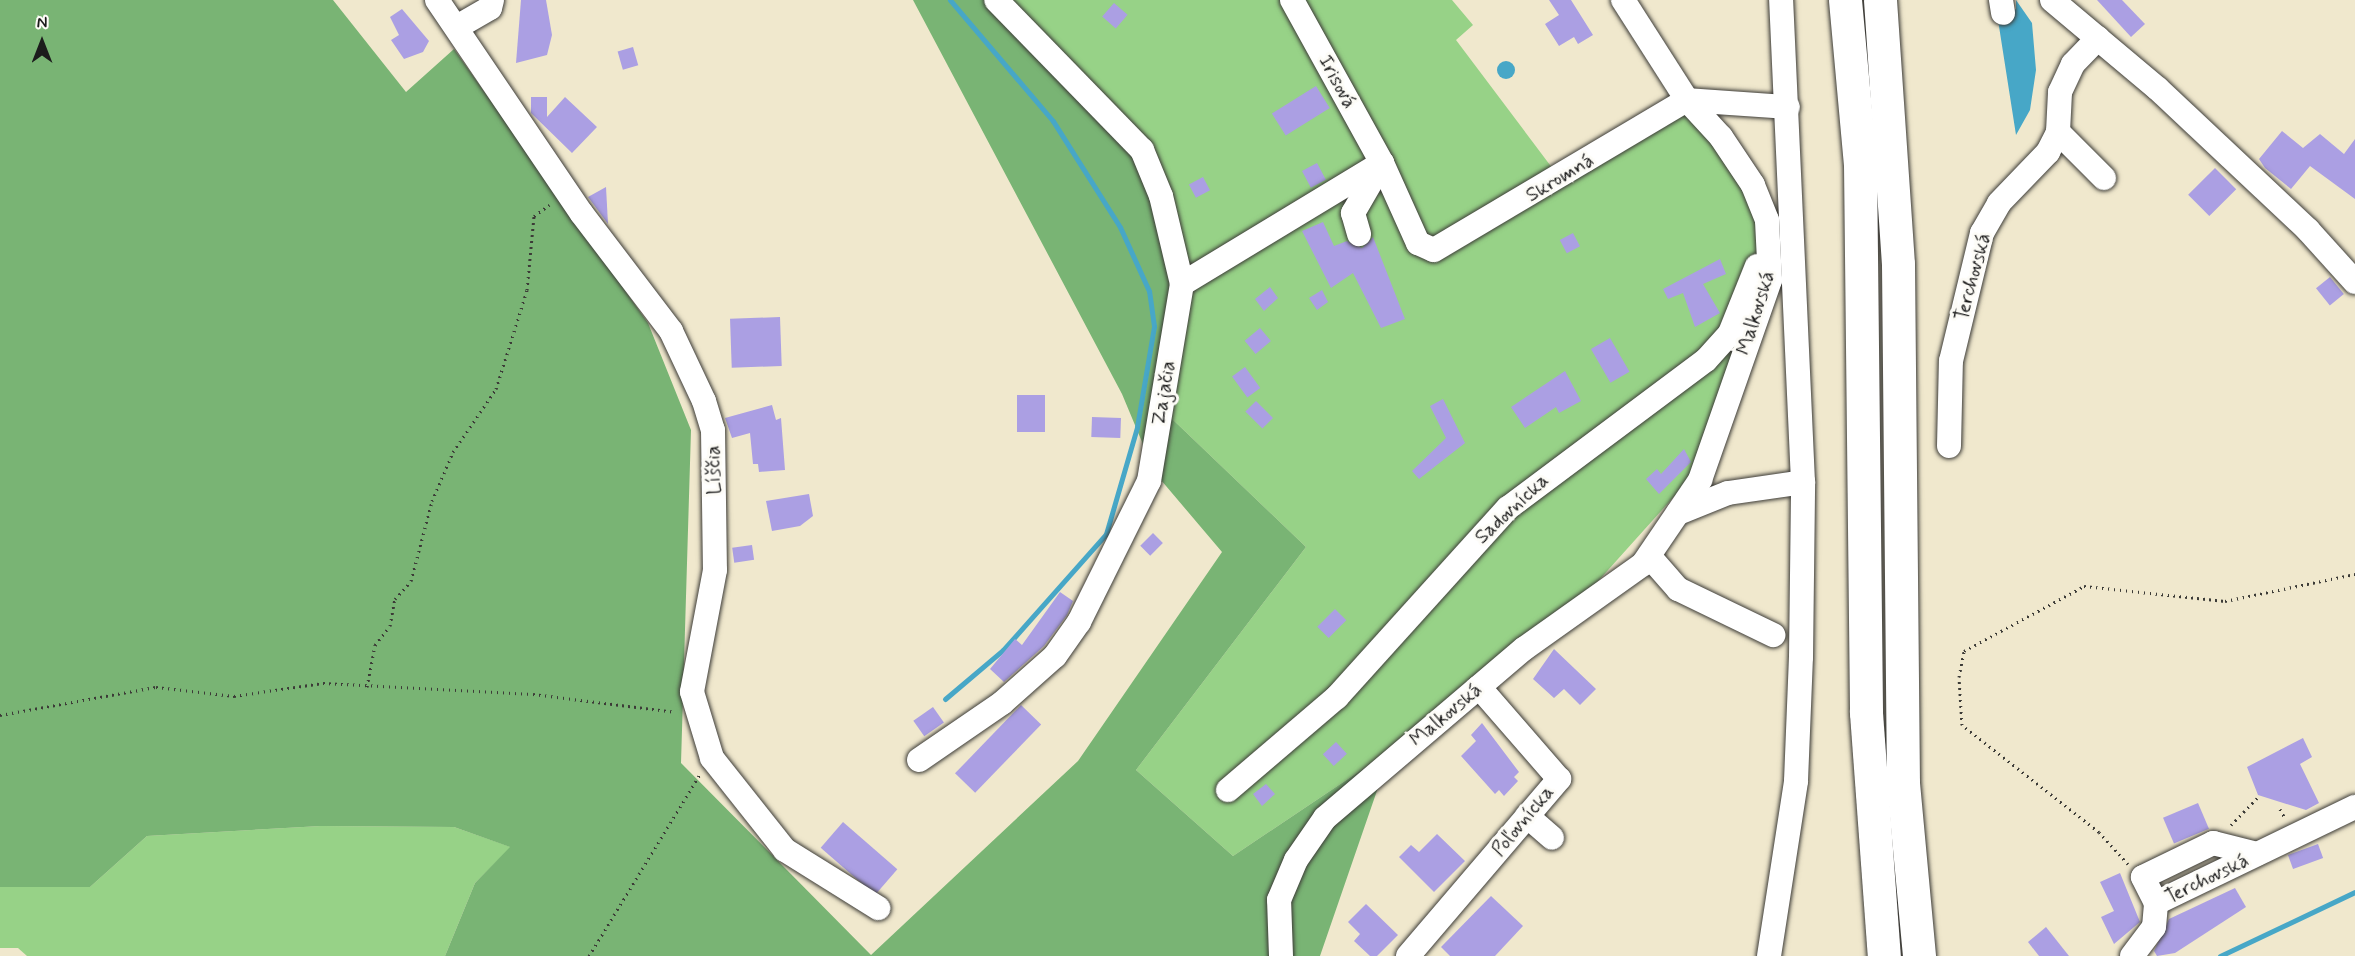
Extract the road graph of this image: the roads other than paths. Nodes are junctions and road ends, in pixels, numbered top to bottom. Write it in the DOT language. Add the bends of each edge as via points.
graph roads {
  1 [pos="437,0"];
  2 [pos="492,0"];
  3 [pos="996,0"];
  4 [pos="1292,0"];
  5 [pos="1623,0"];
  6 [pos="1782,0"];
  7 [pos="1845,0"];
  8 [pos="1880,0"];
  9 [pos="2052,0"];
  10 [pos="457,27"];
  11 [pos="2098,38"];
  12 [pos="1687,100"];
  13 [pos="1788,107"];
  14 [pos="2058,132"];
  15 [pos="1382,164"];
  16 [pos="2104,178"];
  17 [pos="1767,220"];
  18 [pos="1359,234"];
  19 [pos="2355,282"];
  20 [pos="1182,284"];
  21 [pos="1949,446"];
  22 [pos="1803,482"];
  23 [pos="1678,513"];
  24 [pos="1648,556"];
  25 [pos="1773,635"];
  26 [pos="1479,687"];
  27 [pos="919,760"];
  28 [pos="1228,790"];
  29 [pos="2355,807"];
  30 [pos="1527,816"];
  31 [pos="1552,838"];
  32 [pos="2257,854"];
  33 [pos="2156,903"];
  34 [pos="878,908"];
  35 [pos="1281,956"];
  36 [pos="1408,956"];
  37 [pos="1769,956"];
  38 [pos="1884,956"];
  39 [pos="1919,956"];
  40 [pos="2132,956"];
  1 -- 10 [label="street, Líščia"];
  2 -- 10 [label="street" via="490,8"];
  3 -- 20 [label="street, Zajačia" via="1142,150 1161,196"];
  4 -- 15 [label="street, Irisová"];
  5 -- 12 [label="street, Malkovská"];
  6 -- 13 [label="street, Malkovská"];
  7 -- 38 [label="highway" via="1863,244 1870,814"];
  8 -- 39 [label="highway" via="1898,264 1903,783"];
  9 -- 11 [label="street"];
  10 -- 34 [label="street, Líščia" via="571,198 671,331 713,430 715,570 692,692 712,758 785,850"];
  11 -- 14 [label="street" via="2073,64 2060,92"];
  11 -- 19 [label="street" via="2308,231"];
  12 -- 13 [label="street"];
  12 -- 15 [label="street, Skromná" via="1434,250 1418,243"];
  12 -- 17 [label="street, Malkovská" via="1721,137 1753,185"];
  13 -- 22 [label="street, Malkovská"];
  14 -- 16 [label="street"];
  14 -- 21 [label="street, Terchovská" via="1982,233 1951,361"];
  15 -- 18 [label="street" via="1353,213"];
  15 -- 20 [label="street"];
  17 -- 23 [label="street, Malkovská" via="1770,280 1700,480"];
  17 -- 28 [label="street, Sadovnícka" via="1755,276 1730,333 1706,360 1508,508 1337,698"];
  20 -- 27 [label="street, Zajačia" via="1149,481 1079,622 1055,656 1002,703"];
  22 -- 23 [label="street" via="1728,493"];
  22 -- 37 [label="street, Malkovská" via="1796,782"];
  23 -- 24 [label="street, Malkovská"];
  24 -- 25 [label="street" via="1678,589"];
  24 -- 26 [label="street, Malkovská"];
  26 -- 30 [label="street, Poľovnícka" via="1559,779"];
  26 -- 35 [label="street, Malkovská" via="1325,818 1296,860 1279,900"];
  29 -- 32 [label="street, Terchovská"];
  30 -- 31 [label="street"];
  30 -- 36 [label="street, Poľovnícka"];
  32 -- 33 [label="street, Terchovská"];
  32 -- 33 [label="street, Terchovská" via="2213,843 2143,877"];
  33 -- 40 [label="street, Terchovská" via="2154,927"];
}
